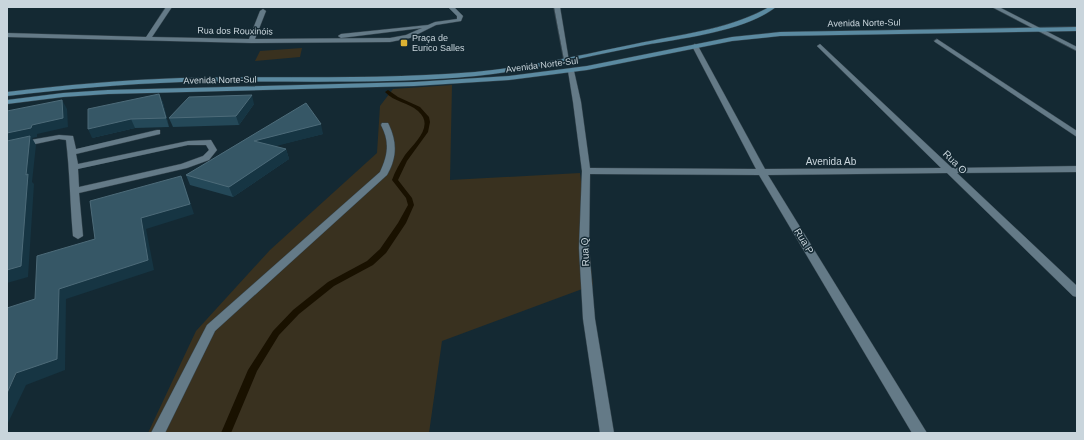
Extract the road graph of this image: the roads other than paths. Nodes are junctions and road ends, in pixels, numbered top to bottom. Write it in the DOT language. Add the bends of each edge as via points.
graph roads {
  1 [pos="169,7"];
  2 [pos="451,7"];
  3 [pos="557,7"];
  4 [pos="773,7"];
  5 [pos="995,7"];
  6 [pos="263,10"];
  7 [pos="431,26"];
  8 [pos="1077,29"];
  9 [pos="1039,30"];
  10 [pos="7,35"];
  11 [pos="148,38"];
  12 [pos="251,41"];
  13 [pos="289,41"];
  14 [pos="937,41"];
  15 [pos="695,46"];
  16 [pos="820,46"];
  17 [pos="1077,49"];
  18 [pos="567,60"];
  19 [pos="571,71"];
  20 [pos="7,94"];
  21 [pos="7,102"];
  22 [pos="386,126"];
  23 [pos="157,132"];
  24 [pos="1077,135"];
  25 [pos="7,147"];
  26 [pos="72,152"];
  27 [pos="74,167"];
  28 [pos="1077,169"];
  29 [pos="586,171"];
  30 [pos="948,171"];
  31 [pos="762,172"];
  32 [pos="74,192"];
  33 [pos="78,236"];
  34 [pos="1077,293"];
  35 [pos="158,433"];
  36 [pos="607,433"];
  37 [pos="920,433"];
  1 -- 11 [label="street"];
  2 -- 7 [label="street, Rua dos Rouxinóis" via="460,16 459,20"];
  3 -- 18 [label="street"];
  4 -- 18 [label="main road, Avenida Norte-Sul" via="728,25"];
  5 -- 9 [label="street"];
  6 -- 12 [label="street"];
  7 -- 13 [label="street"];
  7 -- 13 [label="street, Rua dos Rouxinóis" via="416,34 390,40"];
  8 -- 9 [label="main road, Avenida Norte-Sul"];
  9 -- 15 [label="main road, Avenida Norte-Sul" via="780,34"];
  9 -- 17 [label="street"];
  10 -- 11 [label="street, Rua dos Rouxinóis"];
  11 -- 12 [label="street, Rua dos Rouxinóis"];
  12 -- 13 [label="street, Rua dos Rouxinóis"];
  14 -- 24 [label="street"];
  15 -- 19 [label="main road, Avenida Norte-Sul"];
  15 -- 31 [label="street, Rua P"];
  16 -- 30 [label="street, Rua O"];
  18 -- 20 [label="main road, Avenida Norte-Sul" via="472,74 123,83"];
  19 -- 21 [label="main road, Avenida Norte-Sul" via="454,82 108,92"];
  19 -- 29 [label="street, Rua Q"];
  22 -- 35 [label="lane" via="390,134 392,154 384,173 211,328"];
  23 -- 26 [label="street"];
  25 -- 26 [label="street" via="63,137 70,138"];
  26 -- 27 [label="street"];
  27 -- 32 [label="street"];
  27 -- 32 [label="street" via="188,142 208,142 213,150 206,158 192,163"];
  28 -- 30 [label="street, Avenida Ab"];
  29 -- 31 [label="street, Avenida Ab"];
  29 -- 36 [label="street, Rua Q" via="584,248 588,319"];
  30 -- 31 [label="street, Avenida Ab"];
  30 -- 34 [label="street, Rua O"];
  31 -- 37 [label="street, Rua P"];
  32 -- 33 [label="street"];
}
